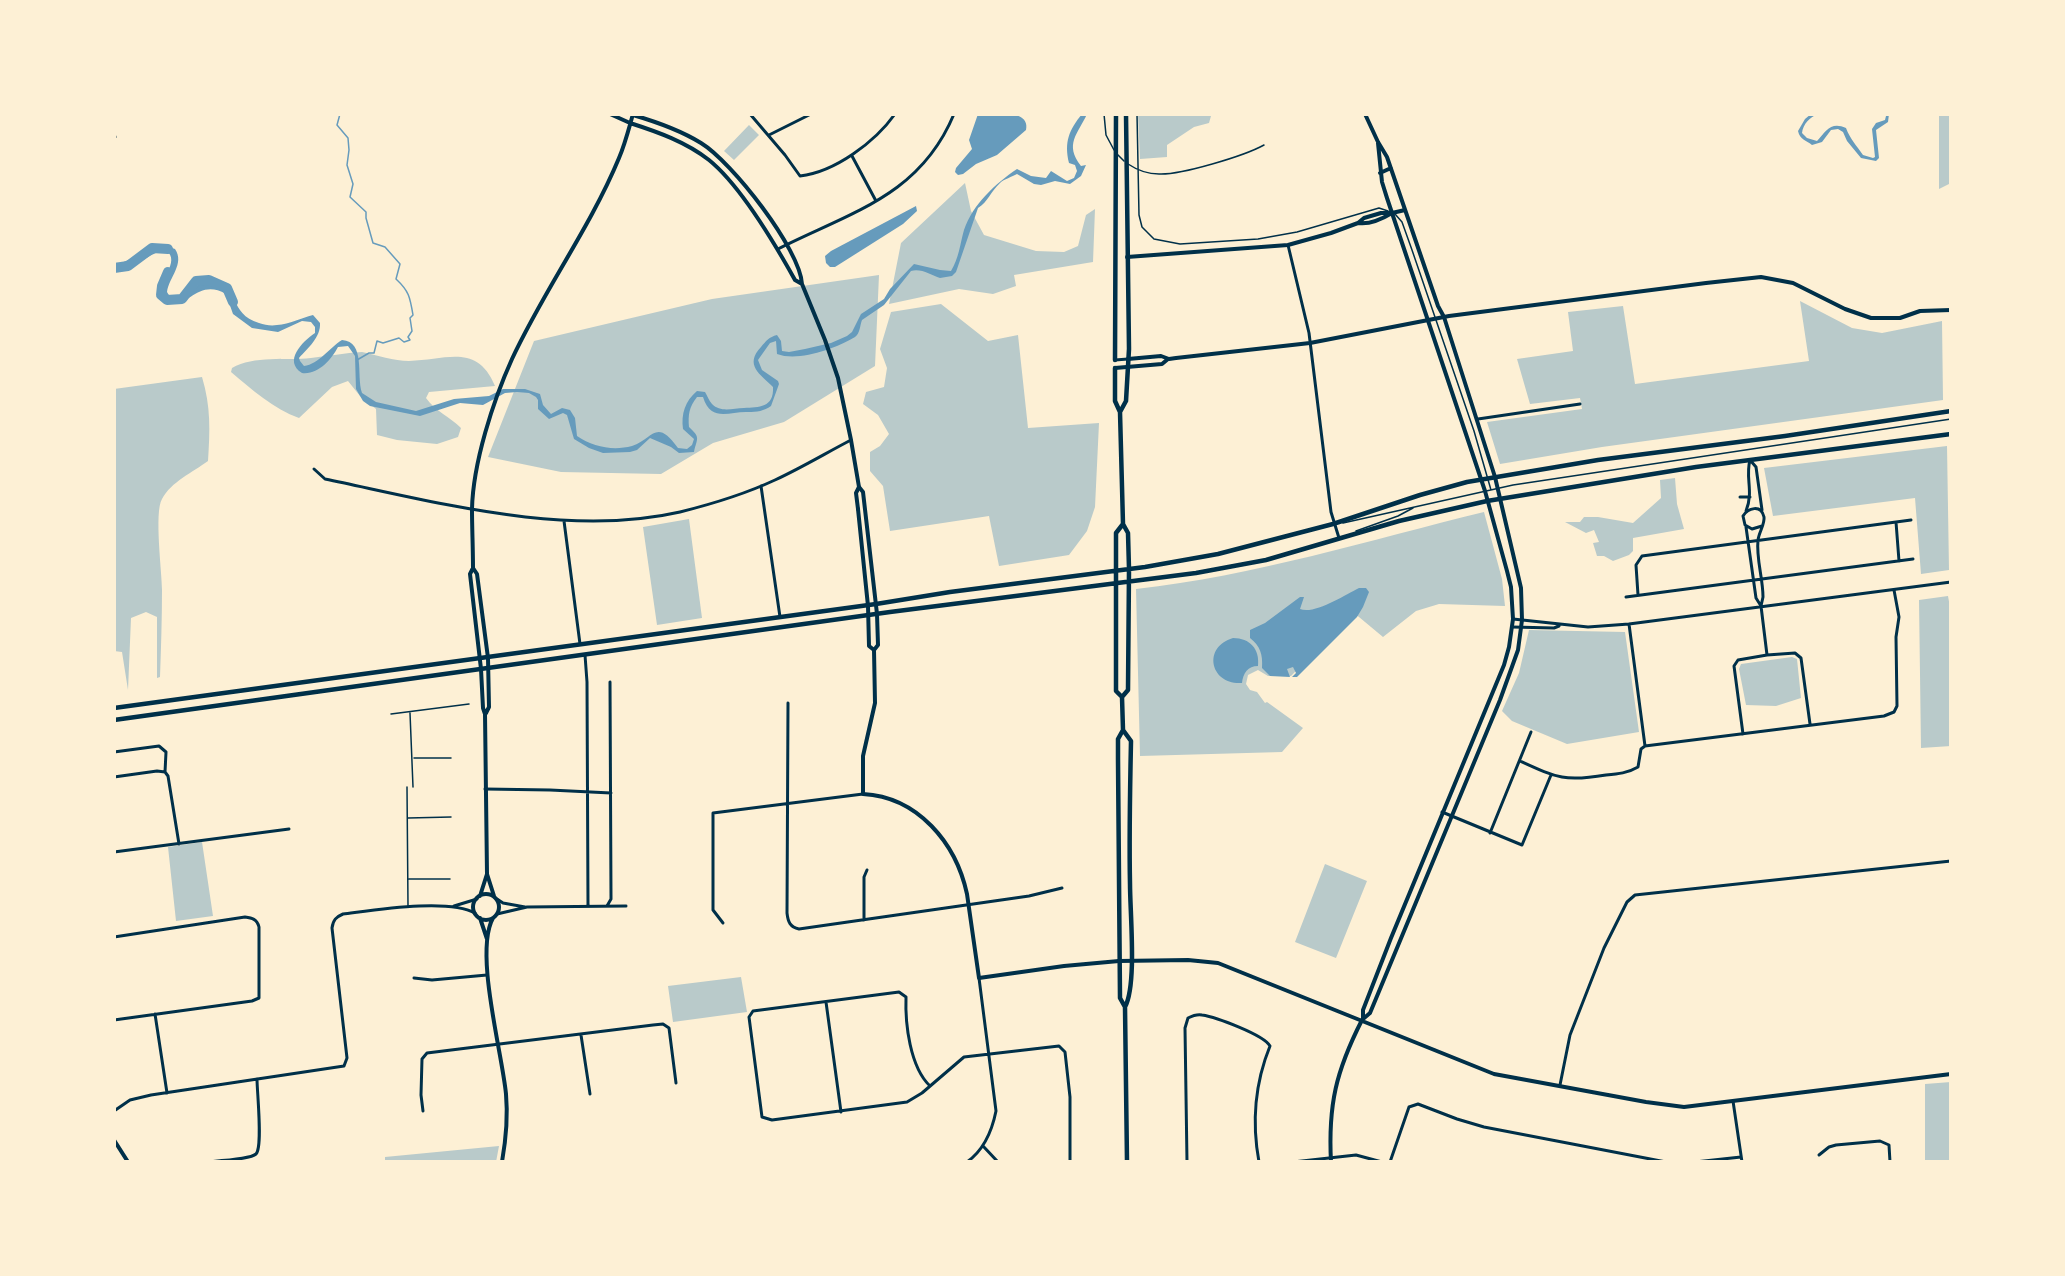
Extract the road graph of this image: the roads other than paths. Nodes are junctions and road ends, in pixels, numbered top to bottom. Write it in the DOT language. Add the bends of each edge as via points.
graph roads {
  1 [pos="610,114"];
  2 [pos="632,114"];
  3 [pos="750,114"];
  4 [pos="811,114"];
  5 [pos="896,114"];
  6 [pos="954,114"];
  7 [pos="1104,114"];
  8 [pos="1116,114"];
  9 [pos="1126,114"];
  10 [pos="1137,114"];
  11 [pos="1365,114"];
  12 [pos="630,123"];
  13 [pos="769,135"];
  14 [pos="1378,142"];
  15 [pos="1264,145"];
  16 [pos="852,156"];
  17 [pos="1391,168"];
  18 [pos="1380,173"];
  19 [pos="876,201"];
  20 [pos="1404,210"];
  21 [pos="1392,213"];
  22 [pos="1288,244"];
  23 [pos="786,245"];
  24 [pos="778,249"];
  25 [pos="1127,257"];
  26 [pos="802,284"];
  27 [pos="1951,310"];
  28 [pos="1444,317"];
  29 [pos="1436,319"];
  30 [pos="1429,321"];
  31 [pos="1310,343"];
  32 [pos="1128,359"];
  33 [pos="1169,359"];
  34 [pos="1115,360"];
  35 [pos="1115,368"];
  36 [pos="1127,368"];
  37 [pos="1580,405"];
  38 [pos="1951,411"];
  39 [pos="1120,412"];
  40 [pos="1478,419"];
  41 [pos="1951,419"];
  42 [pos="1951,434"];
  43 [pos="851,440"];
  44 [pos="1750,460"];
  45 [pos="314,469"];
  46 [pos="1495,477"];
  47 [pos="1488,478"];
  48 [pos="1481,480"];
  49 [pos="761,486"];
  50 [pos="859,487"];
  51 [pos="1498,488"];
  52 [pos="1491,490"];
  53 [pos="1485,491"];
  54 [pos="1766,493"];
  55 [pos="1760,494"];
  56 [pos="1740,497"];
  57 [pos="1750,497"];
  58 [pos="1501,500"];
  59 [pos="1487,501"];
  60 [pos="1414,507"];
  61 [pos="472,509"];
  62 [pos="1746,511"];
  63 [pos="1762,512"];
  64 [pos="1911,520"];
  65 [pos="564,521"];
  66 [pos="1896,522"];
  67 [pos="1123,524"];
  68 [pos="1333,524"];
  69 [pos="1745,525"];
  70 [pos="1762,526"];
  71 [pos="1339,538"];
  72 [pos="1749,542"];
  73 [pos="1758,542"];
  74 [pos="1913,559"];
  75 [pos="1899,561"];
  76 [pos="473,568"];
  77 [pos="1129,569"];
  78 [pos="1115,570"];
  79 [pos="1762,579"];
  80 [pos="1754,580"];
  81 [pos="1951,582"];
  82 [pos="1129,583"];
  83 [pos="1116,584"];
  84 [pos="1893,589"];
  85 [pos="1638,595"];
  86 [pos="1626,597"];
  87 [pos="876,604"];
  88 [pos="868,606"];
  89 [pos="1761,606"];
  90 [pos="877,614"];
  91 [pos="868,615"];
  92 [pos="780,617"];
  93 [pos="1513,619"];
  94 [pos="1522,620"];
  95 [pos="1629,624"];
  96 [pos="1561,626"];
  97 [pos="1512,627"];
  98 [pos="1521,627"];
  99 [pos="580,644"];
  100 [pos="874,650"];
  101 [pos="585,655"];
  102 [pos="1767,655"];
  103 [pos="488,658"];
  104 [pos="479,659"];
  105 [pos="489,668"];
  106 [pos="481,669"];
  107 [pos="610,682"];
  108 [pos="1122,697"];
  109 [pos="788,703"];
  110 [pos="469,704"];
  111 [pos="114,708"];
  112 [pos="410,713"];
  113 [pos="391,714"];
  114 [pos="485,714"];
  115 [pos="114,720"];
  116 [pos="1810,724"];
  117 [pos="1123,730"];
  118 [pos="1531,732"];
  119 [pos="1743,734"];
  120 [pos="1645,746"];
  121 [pos="114,752"];
  122 [pos="413,758"];
  123 [pos="451,758"];
  124 [pos="1520,761"];
  125 [pos="165,772"];
  126 [pos="1551,775"];
  127 [pos="114,777"];
  128 [pos="407,787"];
  129 [pos="413,787"];
  130 [pos="485,789"];
  131 [pos="587,791"];
  132 [pos="611,794"];
  133 [pos="863,794"];
  134 [pos="788,803"];
  135 [pos="1442,812"];
  136 [pos="1452,816"];
  137 [pos="451,817"];
  138 [pos="408,818"];
  139 [pos="290,829"];
  140 [pos="1490,832"];
  141 [pos="179,844"];
  142 [pos="114,852"];
  143 [pos="1951,861"];
  144 [pos="867,870"];
  145 [pos="487,874"];
  146 [pos="408,879"];
  147 [pos="450,879"];
  148 [pos="1062,888"];
  149 [pos="478,897"];
  150 [pos="495,898"];
  151 [pos="969,904"];
  152 [pos="452,906"];
  153 [pos="588,906"];
  154 [pos="607,906"];
  155 [pos="626,906"];
  156 [pos="408,907"];
  157 [pos="527,907"];
  158 [pos="475,913"];
  159 [pos="495,916"];
  160 [pos="480,918"];
  161 [pos="864,920"];
  162 [pos="723,923"];
  163 [pos="114,937"];
  164 [pos="487,940"];
  165 [pos="1131,960"];
  166 [pos="1119,961"];
  167 [pos="487,975"];
  168 [pos="414,978"];
  169 [pos="979,978"];
  170 [pos="826,1002"];
  171 [pos="1125,1007"];
  172 [pos="155,1014"];
  173 [pos="114,1020"];
  174 [pos="1363,1020"];
  175 [pos="581,1035"];
  176 [pos="499,1044"];
  177 [pos="989,1053"];
  178 [pos="1951,1074"];
  179 [pos="257,1079"];
  180 [pos="676,1083"];
  181 [pos="930,1086"];
  182 [pos="1560,1086"];
  183 [pos="167,1093"];
  184 [pos="590,1094"];
  185 [pos="1733,1100"];
  186 [pos="114,1111"];
  187 [pos="423,1112"];
  188 [pos="841,1112"];
  189 [pos="114,1140"];
  190 [pos="983,1146"];
  191 [pos="1820,1155"];
  192 [pos="1741,1157"];
  193 [pos="1331,1159"];
  194 [pos="128,1162"];
  195 [pos="205,1162"];
  196 [pos="502,1162"];
  197 [pos="967,1162"];
  198 [pos="998,1162"];
  199 [pos="1070,1162"];
  200 [pos="1127,1162"];
  201 [pos="1187,1162"];
  202 [pos="1259,1162"];
  203 [pos="1293,1162"];
  204 [pos="1382,1162"];
  205 [pos="1390,1162"];
  206 [pos="1666,1162"];
  207 [pos="1695,1162"];
  208 [pos="1742,1162"];
  209 [pos="1890,1162"];
  1 -- 12 [label="main road"];
  2 -- 12 [label="main road"];
  2 -- 23 [label="main road" via="681,132 721,157"];
  3 -- 13 [label="street"];
  4 -- 13 [label="street"];
  5 -- 16 [label="street" via="877,137"];
  6 -- 19 [label="street" via="926,162 893,192"];
  7 -- 15 [label="lane" via="1112,148 1130,166 1150,174 1192,168"];
  8 -- 34 [label="main road"];
  9 -- 25 [label="main road"];
  10 -- 21 [label="lane" via="1139,215 1142,226 1154,239 1180,244 1258,239 1379,208"];
  11 -- 14 [label="main road"];
  12 -- 24 [label="main road" via="674,138 709,160"];
  12 -- 61 [label="main road" via="620,157 597,205 512,360 482,450"];
  13 -- 16 [label="street" via="800,176"];
  14 -- 17 [label="main road"];
  14 -- 18 [label="main road"];
  16 -- 19 [label="street"];
  17 -- 18 [label="main road"];
  17 -- 20 [label="main road"];
  18 -- 21 [label="main road"];
  19 -- 23 [label="street"];
  20 -- 21 [label="main road"];
  20 -- 28 [label="main road"];
  21 -- 22 [label="main road"];
  21 -- 29 [label="lane" via="1402,222"];
  21 -- 30 [label="main road"];
  22 -- 25 [label="main road"];
  22 -- 31 [label="street"];
  23 -- 24 [label="street"];
  23 -- 26 [label="main road"];
  24 -- 26 [label="main road" via="795,280"];
  25 -- 32 [label="main road"];
  26 -- 43 [label="main road" via="838,378"];
  27 -- 28 [label="main road" via="1871,318 1793,283 1761,277"];
  28 -- 29 [label="main road"];
  28 -- 40 [label="main road"];
  29 -- 30 [label="main road"];
  29 -- 47 [label="lane"];
  30 -- 31 [label="main road"];
  30 -- 48 [label="main road"];
  31 -- 33 [label="main road"];
  31 -- 68 [label="street"];
  32 -- 33 [label="main road"];
  32 -- 34 [label="street"];
  32 -- 36 [label="main road"];
  33 -- 36 [label="main road" via="1162,364"];
  34 -- 35 [label="main road"];
  35 -- 36 [label="main road"];
  35 -- 39 [label="main road" via="1115,401"];
  36 -- 39 [label="main road" via="1126,401"];
  37 -- 40 [label="street"];
  38 -- 46 [label="main road"];
  39 -- 67 [label="main road"];
  40 -- 46 [label="main road"];
  41 -- 51 [label="lane"];
  42 -- 44 [label="main road"];
  43 -- 49 [label="street"];
  43 -- 50 [label="main road"];
  44 -- 55 [label="street" via="1756,467"];
  44 -- 57 [label="street"];
  44 -- 58 [label="main road"];
  45 -- 61 [label="street" via="325,479"];
  46 -- 47 [label="main road"];
  46 -- 51 [label="main road"];
  47 -- 48 [label="main road"];
  47 -- 52 [label="lane"];
  48 -- 53 [label="main road"];
  48 -- 68 [label="main road" via="1420,495"];
  49 -- 65 [label="street" via="679,512 622,520"];
  49 -- 92 [label="street"];
  50 -- 87 [label="main road" via="863,492"];
  50 -- 88 [label="main road" via="856,494"];
  51 -- 52 [label="lane"];
  51 -- 58 [label="main road"];
  52 -- 53 [label="lane"];
  53 -- 59 [label="main road"];
  53 -- 60 [label="lane"];
  54 -- 55 [label="street"];
  55 -- 63 [label="street"];
  56 -- 57 [label="street"];
  57 -- 62 [label="street"];
  58 -- 59 [label="main road"];
  58 -- 94 [label="main road" via="1518,573"];
  59 -- 71 [label="main road"];
  59 -- 93 [label="main road" via="1509,579"];
  60 -- 68 [label="lane"];
  60 -- 71 [label="lane"];
  61 -- 65 [label="street"];
  61 -- 76 [label="main road"];
  62 -- 63 [label="street" via="1754,508"];
  62 -- 69 [label="street"];
  63 -- 70 [label="street"];
  64 -- 66 [label="street"];
  65 -- 99 [label="street"];
  66 -- 73 [label="street"];
  66 -- 75 [label="street"];
  67 -- 77 [label="main road" via="1128,533"];
  67 -- 78 [label="main road" via="1116,533"];
  68 -- 71 [label="street"];
  68 -- 77 [label="main road" via="1218,554"];
  69 -- 70 [label="street" via="1752,529"];
  69 -- 72 [label="street"];
  70 -- 73 [label="street"];
  71 -- 82 [label="main road" via="1266,560"];
  72 -- 73 [label="street"];
  72 -- 80 [label="street"];
  72 -- 85 [label="street" via="1642,556 1636,565"];
  73 -- 79 [label="street"];
  74 -- 75 [label="street"];
  75 -- 79 [label="street"];
  76 -- 103 [label="main road"];
  76 -- 104 [label="main road" via="470,574"];
  77 -- 78 [label="main road"];
  77 -- 82 [label="main road"];
  78 -- 83 [label="main road"];
  78 -- 87 [label="main road"];
  79 -- 80 [label="street"];
  79 -- 89 [label="street"];
  80 -- 85 [label="street"];
  80 -- 89 [label="street"];
  81 -- 84 [label="street"];
  82 -- 83 [label="main road"];
  82 -- 108 [label="main road" via="1128,690"];
  83 -- 90 [label="main road"];
  83 -- 108 [label="main road" via="1116,690"];
  84 -- 89 [label="street"];
  84 -- 116 [label="street" via="1899,617 1894,712"];
  85 -- 86 [label="street"];
  87 -- 88 [label="main road"];
  87 -- 90 [label="main road"];
  88 -- 91 [label="main road"];
  88 -- 92 [label="main road"];
  89 -- 95 [label="street"];
  89 -- 102 [label="street"];
  90 -- 91 [label="main road"];
  90 -- 100 [label="main road" via="878,645"];
  91 -- 100 [label="main road" via="869,646"];
  91 -- 101 [label="main road"];
  92 -- 99 [label="main road"];
  93 -- 94 [label="street"];
  93 -- 97 [label="main road"];
  94 -- 96 [label="street"];
  94 -- 98 [label="main road"];
  95 -- 96 [label="street"];
  95 -- 120 [label="street"];
  96 -- 98 [label="street"];
  97 -- 98 [label="street"];
  97 -- 135 [label="main road" via="1504,665"];
  98 -- 136 [label="main road" via="1511,671"];
  99 -- 103 [label="main road"];
  100 -- 133 [label="main road" via="875,703 863,756"];
  101 -- 105 [label="main road"];
  101 -- 131 [label="street"];
  102 -- 116 [label="street" via="1799,655"];
  102 -- 119 [label="street" via="1738,660 1734,666"];
  103 -- 104 [label="main road"];
  103 -- 105 [label="main road"];
  104 -- 106 [label="main road"];
  104 -- 111 [label="main road"];
  105 -- 106 [label="main road"];
  105 -- 114 [label="main road" via="489,707"];
  106 -- 114 [label="main road"];
  106 -- 115 [label="main road"];
  107 -- 132 [label="street"];
  108 -- 117 [label="main road"];
  109 -- 134 [label="street"];
  110 -- 112 [label="lane"];
  112 -- 113 [label="lane"];
  112 -- 122 [label="lane"];
  114 -- 130 [label="main road"];
  116 -- 119 [label="street"];
  117 -- 165 [label="main road" via="1131,741"];
  117 -- 166 [label="main road" via="1118,739"];
  118 -- 124 [label="street"];
  119 -- 120 [label="street"];
  120 -- 126 [label="street" via="1638,767 1631,771 1569,780"];
  121 -- 125 [label="street" via="159,746 166,752"];
  122 -- 123 [label="lane"];
  122 -- 129 [label="lane"];
  124 -- 126 [label="street"];
  124 -- 140 [label="street"];
  125 -- 127 [label="street"];
  125 -- 141 [label="street"];
  126 -- 140 [label="street" via="1522,845"];
  128 -- 138 [label="lane"];
  130 -- 131 [label="street"];
  130 -- 145 [label="main road"];
  131 -- 132 [label="street"];
  131 -- 153 [label="street"];
  132 -- 154 [label="street" via="611,899"];
  133 -- 134 [label="street"];
  133 -- 151 [label="main road" via="901,802 930,823 953,853"];
  134 -- 161 [label="street" via="789,923 799,929"];
  134 -- 162 [label="street" via="713,813 712,904"];
  135 -- 136 [label="street"];
  135 -- 174 [label="main road" via="1363,1010"];
  136 -- 140 [label="street"];
  136 -- 174 [label="main road" via="1370,1013"];
  137 -- 138 [label="lane"];
  138 -- 146 [label="lane"];
  139 -- 141 [label="street"];
  141 -- 142 [label="street"];
  143 -- 182 [label="street" via="1635,895 1627,902 1604,948 1570,1035"];
  144 -- 161 [label="street"];
  145 -- 149 [label="main road"];
  145 -- 150 [label="main road"];
  146 -- 147 [label="lane"];
  146 -- 156 [label="lane"];
  148 -- 151 [label="street"];
  149 -- 150 [label="main road" via="487,894"];
  149 -- 152 [label="street"];
  149 -- 158 [label="main road"];
  150 -- 157 [label="street"];
  150 -- 159 [label="main road" via="499,906"];
  151 -- 161 [label="street"];
  151 -- 169 [label="main road"];
  152 -- 156 [label="street"];
  152 -- 158 [label="street"];
  153 -- 154 [label="street"];
  153 -- 157 [label="street"];
  154 -- 155 [label="street"];
  156 -- 179 [label="street" via="343,914 333,922 346,1064"];
  157 -- 159 [label="street"];
  158 -- 160 [label="main road"];
  159 -- 160 [label="main road"];
  159 -- 164 [label="main road"];
  160 -- 164 [label="main road"];
  163 -- 172 [label="street" via="245,917 258,922 259,998"];
  164 -- 167 [label="main road"];
  165 -- 166 [label="main road"];
  165 -- 171 [label="main road" via="1130,998"];
  165 -- 174 [label="main road" via="1218,963"];
  166 -- 169 [label="main road"];
  166 -- 171 [label="main road" via="1120,998"];
  167 -- 168 [label="street"];
  167 -- 176 [label="main road"];
  169 -- 177 [label="street"];
  170 -- 181 [label="street" via="904,994 912,1056"];
  170 -- 188 [label="street"];
  170 -- 188 [label="street" via="753,1011 749,1024 762,1117 771,1120"];
  171 -- 200 [label="main road"];
  172 -- 173 [label="street"];
  172 -- 183 [label="street"];
  174 -- 182 [label="main road" via="1494,1074"];
  174 -- 193 [label="main road" via="1335,1087 1330,1120"];
  175 -- 176 [label="street"];
  175 -- 180 [label="street" via="668,1026"];
  175 -- 184 [label="street"];
  176 -- 187 [label="street" via="424,1055"];
  176 -- 196 [label="main road" via="507,1109"];
  177 -- 181 [label="street" via="964,1057"];
  177 -- 190 [label="street" via="996,1111"];
  177 -- 199 [label="street" via="1053,1045 1063,1048 1070,1097"];
  178 -- 185 [label="main road"];
  179 -- 183 [label="street"];
  179 -- 195 [label="street" via="257,1153"];
  181 -- 188 [label="street" via="907,1102"];
  182 -- 185 [label="main road" via="1684,1107"];
  183 -- 186 [label="street" via="130,1100"];
  185 -- 192 [label="street"];
  189 -- 194 [label="main road"];
  190 -- 197 [label="street"];
  190 -- 198 [label="street"];
  191 -- 209 [label="street" via="1836,1145 1880,1141 1889,1145"];
  192 -- 207 [label="street"];
  192 -- 208 [label="street"];
  193 -- 203 [label="street"];
  193 -- 204 [label="street" via="1356,1155"];
  201 -- 202 [label="street" via="1185,1028 1188,1018 1201,1015 1269,1044 1256,1110"];
  205 -- 206 [label="street" via="1409,1107 1418,1104 1484,1127"];
}
